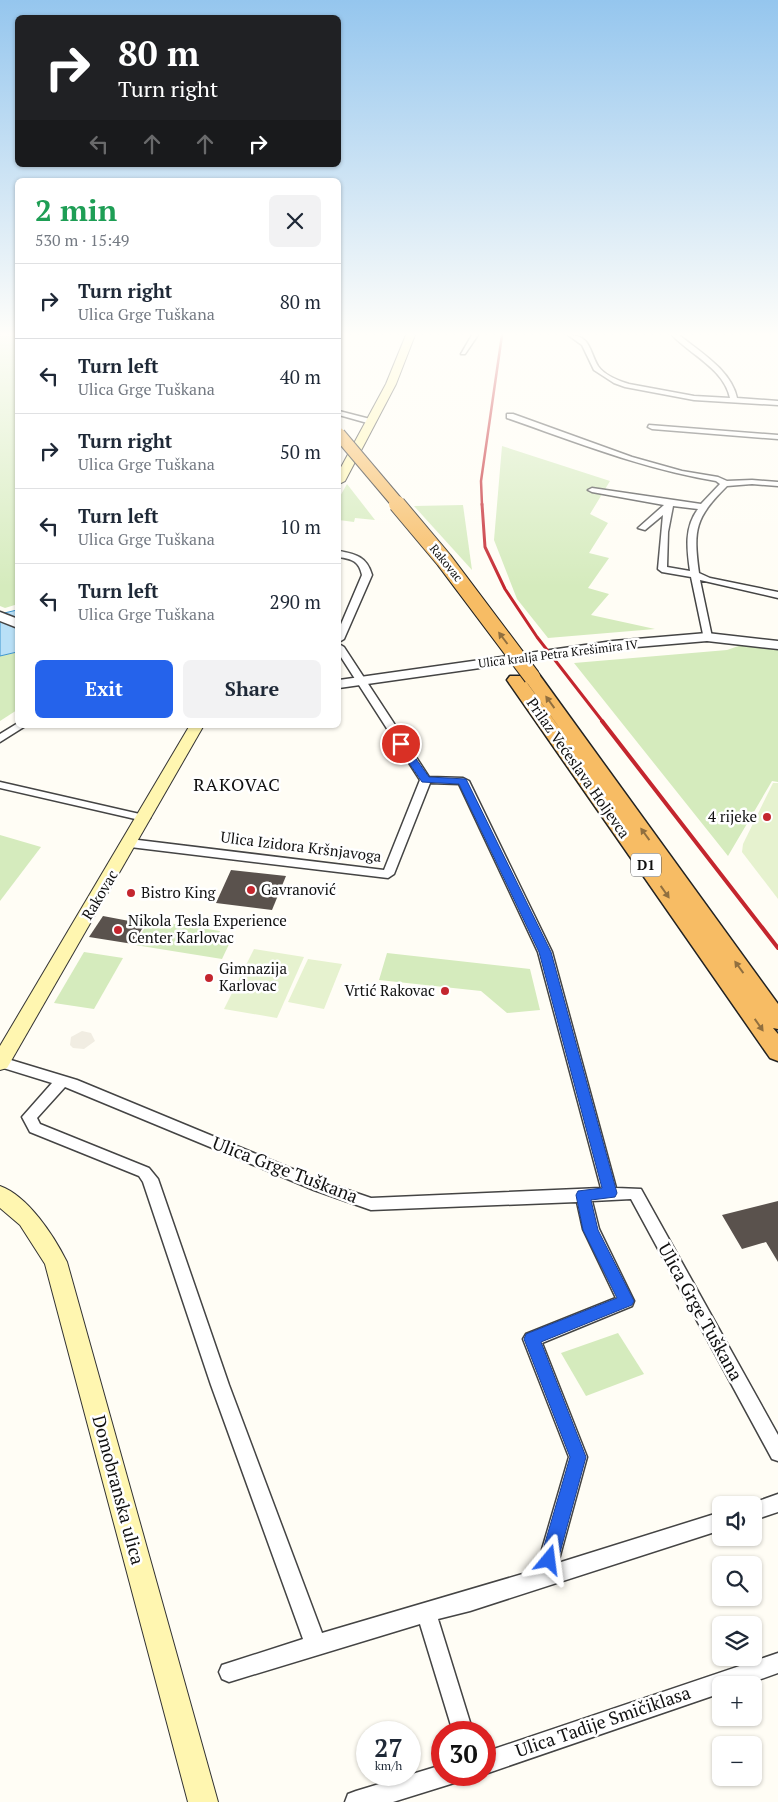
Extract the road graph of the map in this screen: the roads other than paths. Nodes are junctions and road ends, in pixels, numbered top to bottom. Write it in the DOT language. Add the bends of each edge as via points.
graph roads {
  1 [pos="361,419"];
  2 [pos="373,419"];
  3 [pos="518,419"];
  4 [pos="371,422"];
  5 [pos="652,427"];
  6 [pos="341,436"];
  7 [pos="778,437"];
  8 [pos="341,450"];
  9 [pos="341,477"];
  10 [pos="725,484"];
  11 [pos="778,484"];
  12 [pos="592,490"];
  13 [pos="668,504"];
  14 [pos="702,507"];
  15 [pos="642,528"];
  16 [pos="341,554"];
  17 [pos="696,575"];
  18 [pos="778,595"];
  19 [pos="0,616"];
  20 [pos="15,623"];
  21 [pos="341,634"];
  22 [pos="707,637"];
  23 [pos="778,645"];
  24 [pos="341,651"];
  25 [pos="524,679"];
  26 [pos="361,681"];
  27 [pos="341,684"];
  28 [pos="17,728"];
  29 [pos="195,728"];
  30 [pos="0,739"];
  31 [pos="426,780"];
  32 [pos="0,785"];
  33 [pos="144,818"];
  34 [pos="130,843"];
  35 [pos="778,1020"];
  36 [pos="778,1052"];
  37 [pos="0,1063"];
  38 [pos="62,1081"];
  39 [pos="610,1193"];
  40 [pos="0,1195"];
  41 [pos="583,1195"];
  42 [pos="778,1453"];
  43 [pos="778,1503"];
  44 [pos="762,1508"];
  45 [pos="712,1524"];
  46 [pos="544,1577"];
  47 [pos="426,1612"];
  48 [pos="316,1645"];
  49 [pos="778,1662"];
  50 [pos="229,1672"];
  51 [pos="460,1721"];
  52 [pos="496,1759"];
  53 [pos="431,1780"];
  54 [pos="203,1802"];
  55 [pos="356,1802"];
  1 -- 4 [label="street"];
  2 -- 4 [label="main road"];
  3 -- 10 [label="street" via="629,460 718,479"];
  4 -- 9 [label="main road"];
  5 -- 7 [label="street"];
  25 -- 6 [label="highway, Rakovac / D1, one-way, bridge" via="444,560"];
  8 -- 25 [label="highway, Rakovac / D1"];
  10 -- 11 [label="street"];
  10 -- 14 [label="street"];
  12 -- 13 [label="street"];
  13 -- 14 [label="street"];
  13 -- 15 [label="street"];
  13 -- 17 [label="street" via="662,570"];
  14 -- 17 [label="street" via="693,524"];
  16 -- 21 [label="street" via="356,557 366,566 367,576"];
  17 -- 18 [label="street"];
  17 -- 22 [label="street"];
  19 -- 20 [label="street"];
  22 -- 23 [label="street, Ulica kralja Petra Krešimira IV"];
  22 -- 26 [label="street, Ulica kralja Petra Krešimira IV" via="613,645"];
  24 -- 26 [label="street"];
  35 -- 25 [label="highway, Prilaz Većeslava Holjevca / D1, one-way"];
  25 -- 36 [label="highway, Prilaz Većeslava Holjevca / D1, one-way"];
  26 -- 27 [label="street, Ulica kralja Petra Krešimira IV"];
  26 -- 31 [label="street"];
  28 -- 30 [label="street"];
  29 -- 33 [label="main road, Rakovac"];
  31 -- 34 [label="street, Ulica Izidora Kršnjavoga" via="388,874"];
  31 -- 39 [label="street" via="463,781 545,952"];
  32 -- 33 [label="street"];
  33 -- 34 [label="main road, Rakovac"];
  34 -- 37 [label="main road, Rakovac"];
  37 -- 38 [label="street, Ulica Grge Tuškana"];
  38 -- 41 [label="street, Ulica Grge Tuškana" via="319,1186 372,1204"];
  38 -- 48 [label="street" via="29,1118 35,1128 144,1172 150,1179 220,1384"];
  39 -- 41 [label="street, Ulica Grge Tuškana"];
  39 -- 42 [label="street, Ulica Grge Tuškana" via="635,1193"];
  40 -- 54 [label="main road, Domobranska ulica" via="28,1219 56,1262"];
  41 -- 46 [label="street" via="591,1230 626,1301 532,1339 578,1457"];
  43 -- 44 [label="street"];
  45 -- 46 [label="street"];
  46 -- 47 [label="street"];
  47 -- 48 [label="street"];
  47 -- 51 [label="street"];
  48 -- 50 [label="street"];
  49 -- 52 [label="street, Ulica Tadije Smičiklasa"];
  53 -- 55 [label="street"];
}
